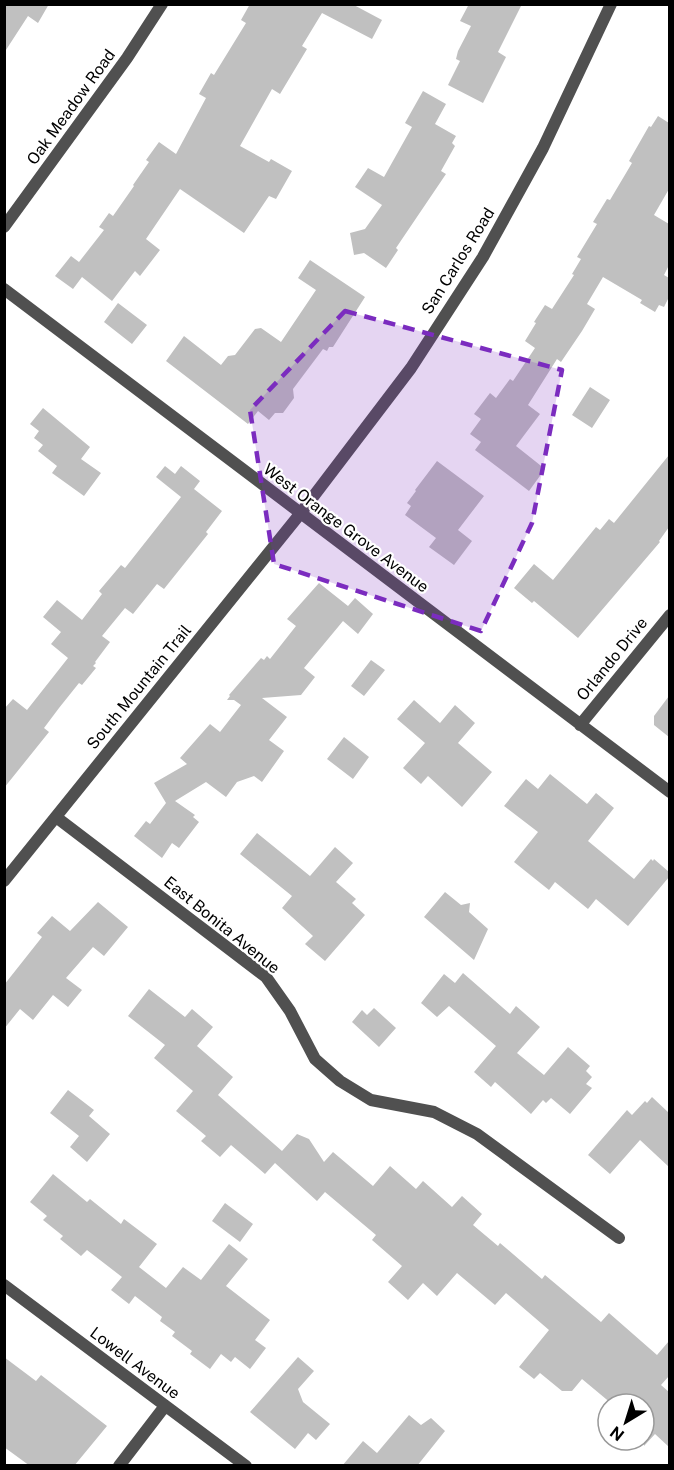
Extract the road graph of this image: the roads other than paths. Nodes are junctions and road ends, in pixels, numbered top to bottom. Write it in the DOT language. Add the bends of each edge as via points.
graph roads {
  1 [pos="162,4"];
  2 [pos="611,4"];
  3 [pos="4,227"];
  4 [pos="4,289"];
  5 [pos="300,514"];
  6 [pos="669,615"];
  7 [pos="580,725"];
  8 [pos="669,792"];
  9 [pos="56,817"];
  10 [pos="4,881"];
  11 [pos="619,1238"];
  12 [pos="4,1285"];
  13 [pos="165,1406"];
  14 [pos="119,1466"];
  15 [pos="246,1466"];
  1 -- 3 [label="street, Oak Meadow Road"];
  2 -- 5 [label="street, San Carlos Road" via="543,148 483,257 411,368"];
  4 -- 5 [label="street, West Orange Grove Avenue"];
  5 -- 7 [label="street, West Orange Grove Avenue"];
  5 -- 9 [label="street, South Mountain Trail"];
  6 -- 7 [label="street, Orlando Drive"];
  7 -- 8 [label="street, West Orange Grove Avenue"];
  9 -- 10 [label="street, South Mountain Trail"];
  9 -- 11 [label="street, East Bonita Avenue" via="266,977 290,1011 315,1059 340,1081 371,1100 434,1112 477,1134"];
  12 -- 13 [label="street, Lowell Avenue"];
  13 -- 14 [label="street"];
  13 -- 15 [label="street, Lowell Avenue"];
}
